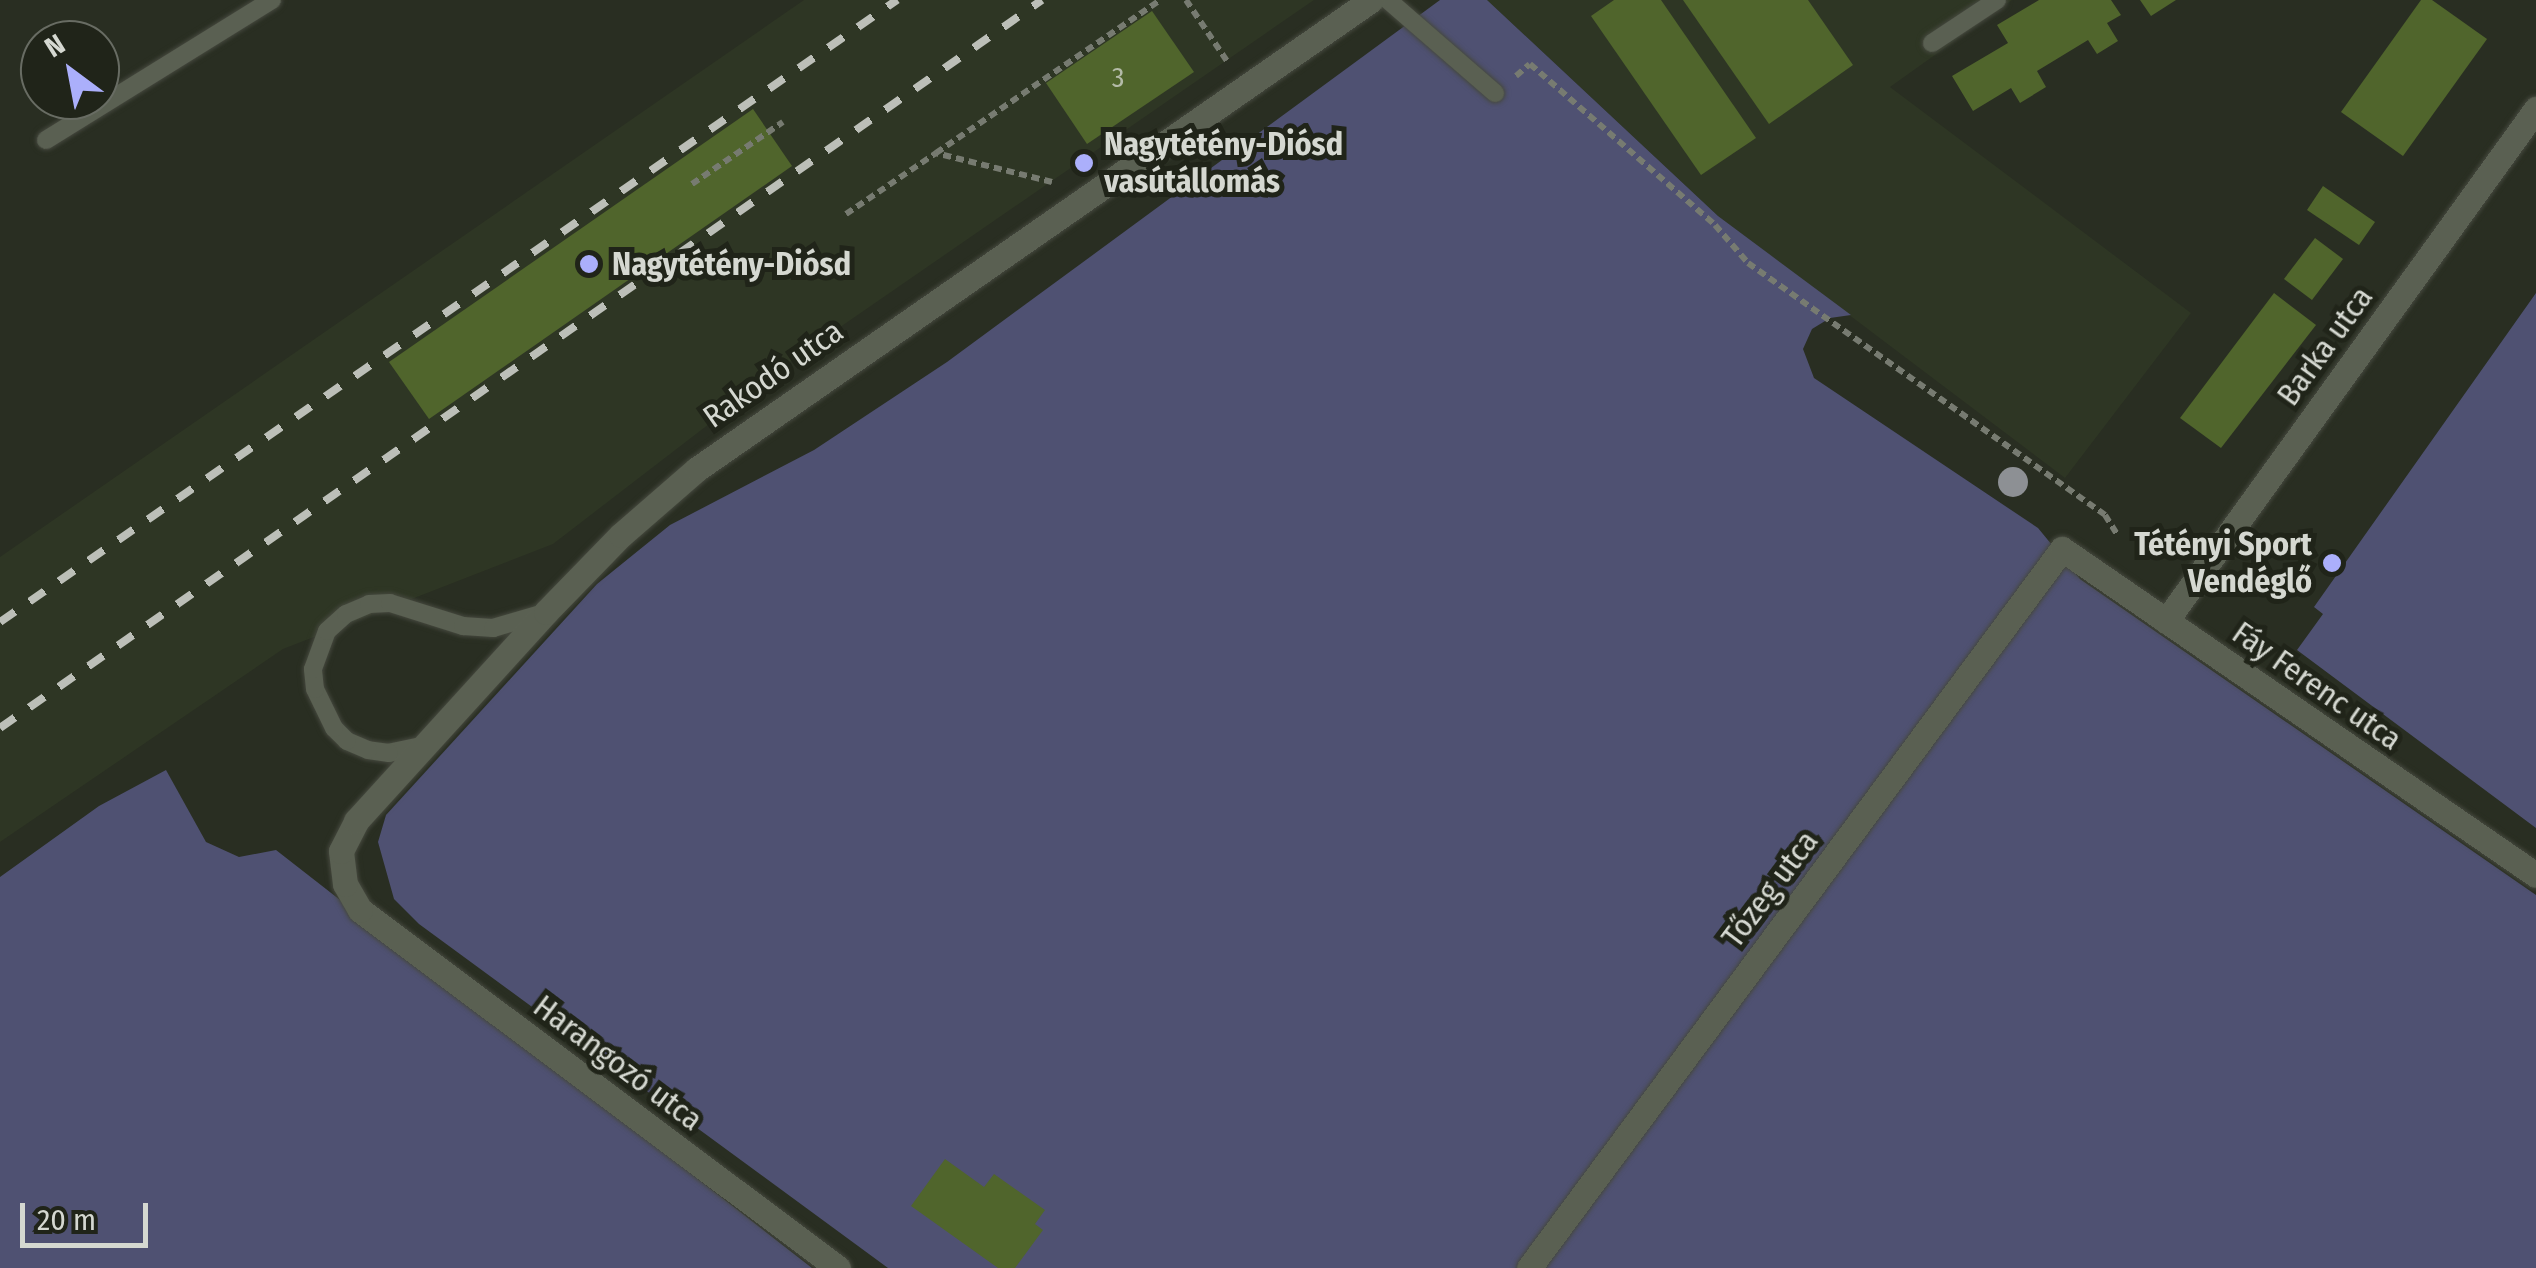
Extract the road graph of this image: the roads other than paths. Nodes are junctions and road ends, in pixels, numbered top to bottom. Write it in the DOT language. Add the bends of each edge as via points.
graph roads {
  1 [pos="272,0"];
  2 [pos="1371,0"];
  3 [pos="1388,0"];
  4 [pos="1996,0"];
  5 [pos="1932,44"];
  6 [pos="1496,93"];
  7 [pos="2536,109"];
  8 [pos="46,140"];
  9 [pos="2062,549"];
  10 [pos="546,612"];
  11 [pos="2166,621"];
  12 [pos="430,742"];
  13 [pos="2536,876"];
  14 [pos="360,910"];
  15 [pos="838,1268"];
  16 [pos="1529,1268"];
  1 -- 8 [label="lane"];
  2 -- 10 [label="street, Rakodó utca" via="742,434 621,536"];
  3 -- 6 [label="lane"];
  4 -- 5 [label="lane"];
  7 -- 11 [label="street, Barka utca"];
  9 -- 11 [label="street, Fáy Ferenc utca"];
  9 -- 16 [label="street, Tőzeg utca"];
  10 -- 12 [label="street, Rakodó utca"];
  10 -- 12 [label="lane" via="493,628 368,604 327,631 313,669 314,689 334,728 368,750 410,751"];
  11 -- 13 [label="street, Fáy Ferenc utca"];
  12 -- 14 [label="street, Rakodó utca" via="356,821 341,851 345,884"];
  14 -- 15 [label="street, Harangozó utca"];
}
